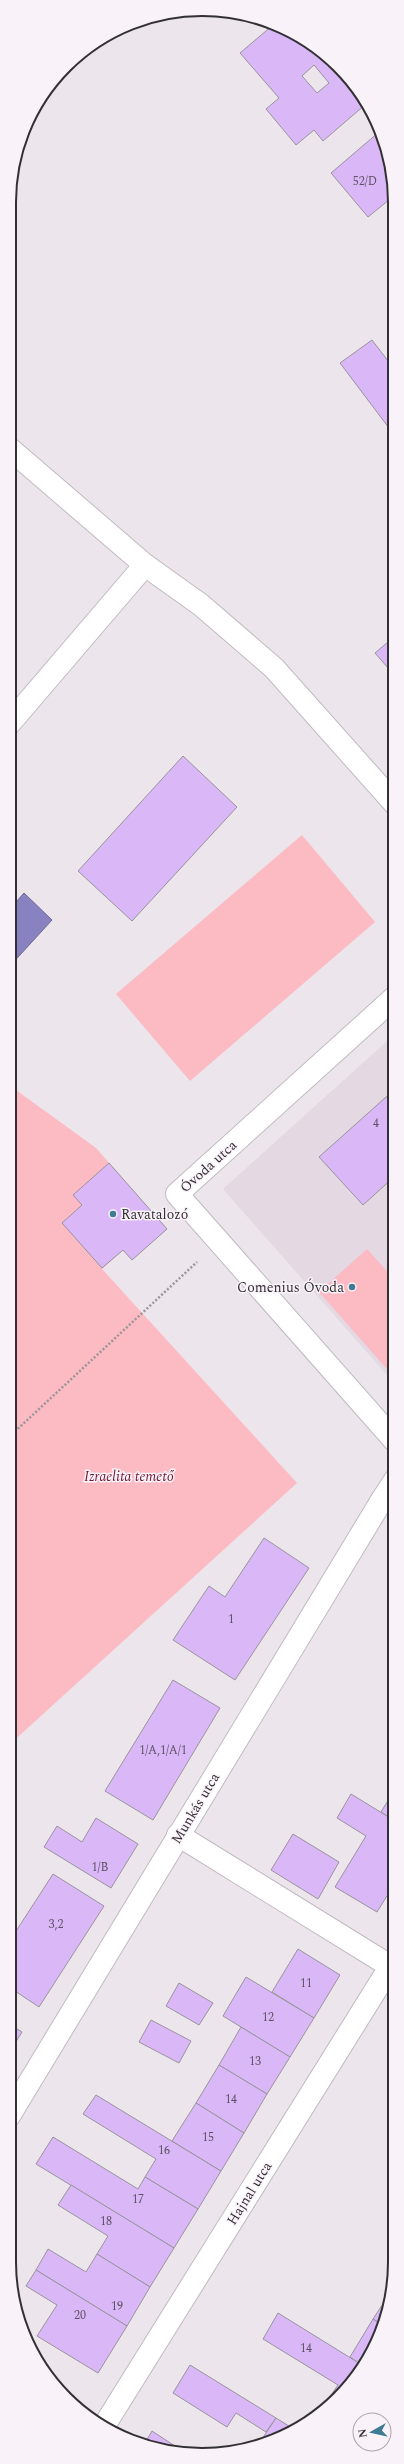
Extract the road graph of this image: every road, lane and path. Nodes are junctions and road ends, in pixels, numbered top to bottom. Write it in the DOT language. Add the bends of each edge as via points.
graph roads {
  1 [pos="16,454"];
  2 [pos="145,565"];
  3 [pos="16,716"];
  4 [pos="388,796"];
  5 [pos="388,1003"];
  6 [pos="219,1241"];
  7 [pos="16,1430"];
  8 [pos="388,1433"];
  9 [pos="388,1491"];
  10 [pos="178,1834"];
  11 [pos="388,1960"];
  12 [pos="388,1968"];
  13 [pos="16,2104"];
  14 [pos="107,2422"];
  1 -- 2 [label="street"];
  2 -- 3 [label="street"];
  2 -- 4 [label="street" via="201,605 274,668"];
  5 -- 6 [label="street, Óvoda utca" via="177,1194"];
  6 -- 7 [label="path"];
  6 -- 8 [label="street, Óvoda utca"];
  9 -- 10 [label="street, Munkás utca"];
  10 -- 11 [label="street"];
  10 -- 13 [label="street, Munkás utca"];
  12 -- 14 [label="street, Hajnal utca"];
}
